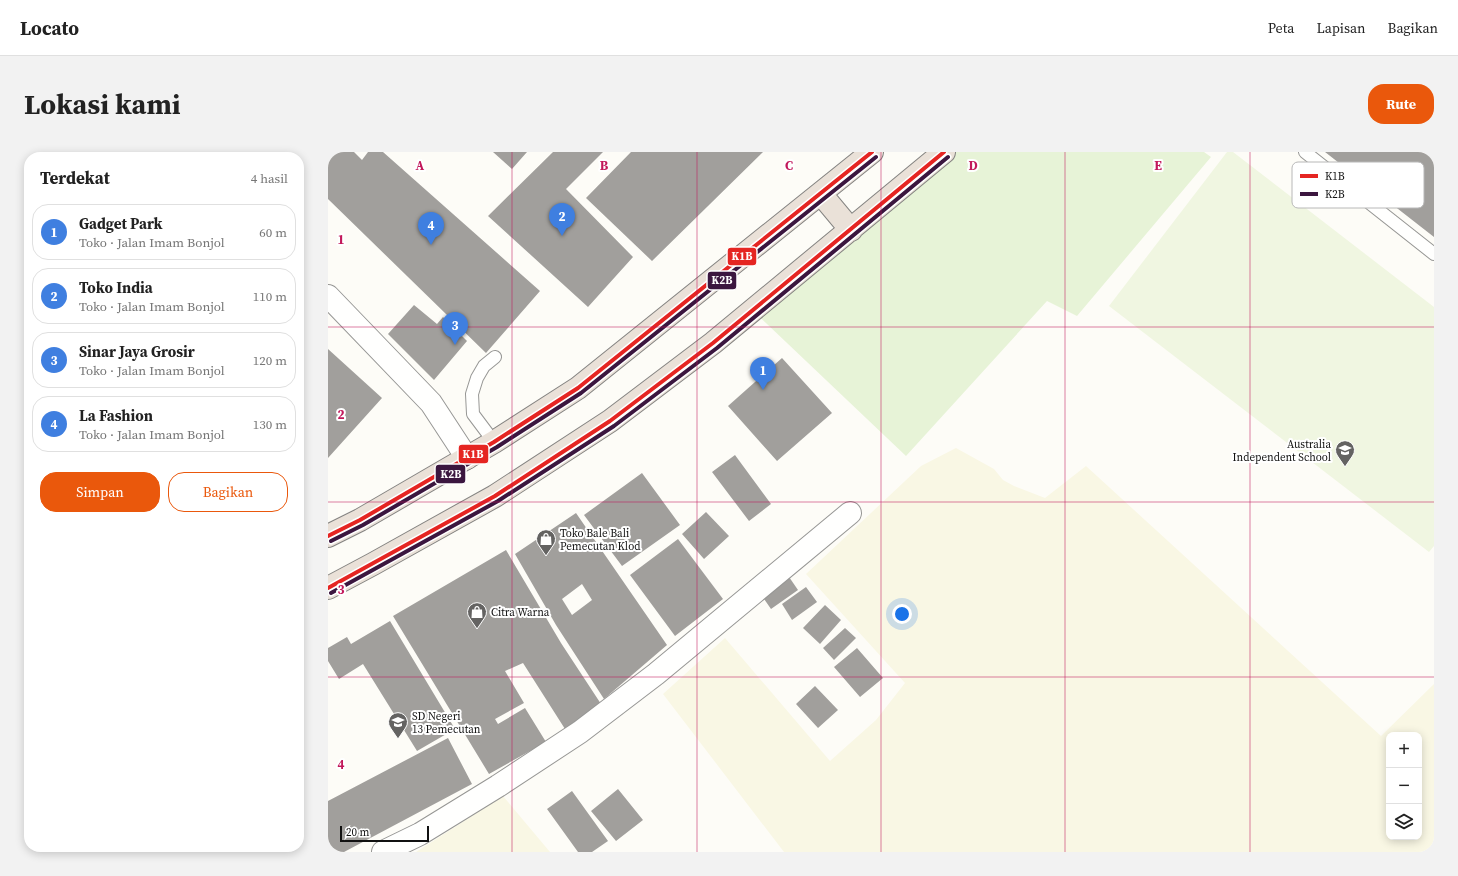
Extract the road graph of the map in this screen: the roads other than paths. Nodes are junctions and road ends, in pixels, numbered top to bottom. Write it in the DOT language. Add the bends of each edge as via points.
graph roads {
  1 [pos="872,152"];
  2 [pos="944,152"];
  3 [pos="1305,152"];
  4 [pos="1318,162"];
  5 [pos="821,194"];
  6 [pos="1376,208"];
  7 [pos="851,230"];
  8 [pos="1434,254"];
  9 [pos="328,296"];
  10 [pos="495,357"];
  11 [pos="494,442"];
  12 [pos="467,458"];
  13 [pos="850,513"];
  14 [pos="328,536"];
  15 [pos="328,588"];
  16 [pos="383,852"];
  1 -- 5 [label="highway"];
  2 -- 7 [label="highway"];
  3 -- 4 [label="lane"];
  5 -- 7 [label="highway"];
  5 -- 11 [label="highway" via="578,388"];
  6 -- 8 [label="lane"];
  7 -- 15 [label="highway" via="713,343 610,421 495,496"];
  9 -- 12 [label="street" via="431,403"];
  10 -- 11 [label="lane" via="484,366 472,394 474,414"];
  11 -- 12 [label="highway"];
  12 -- 14 [label="highway"];
  13 -- 16 [label="street" via="656,674 580,732 420,834"];
}
